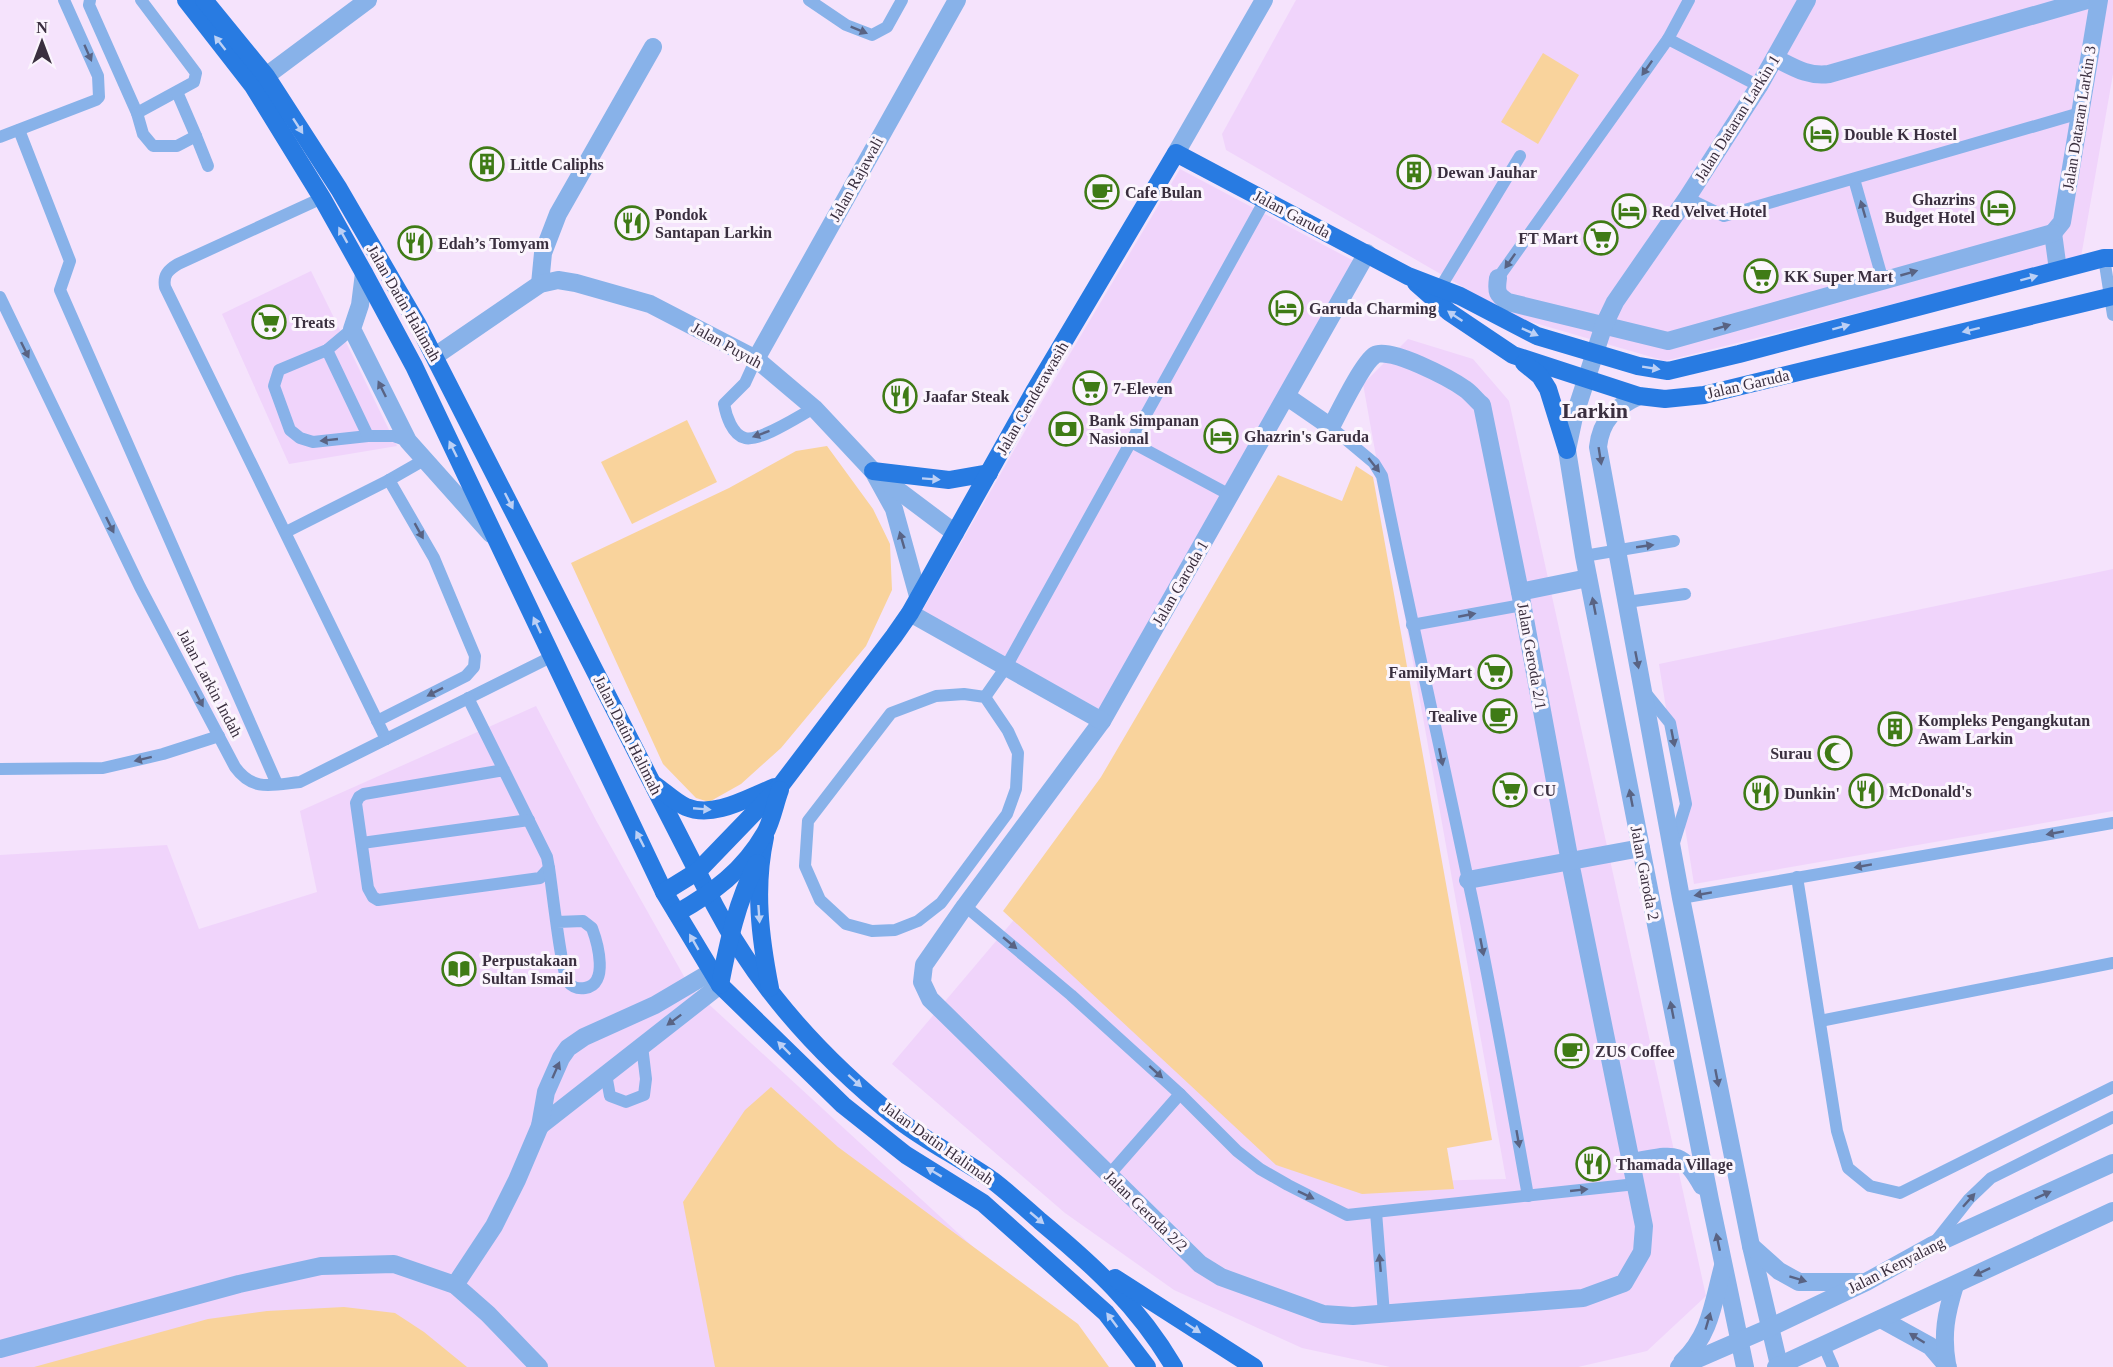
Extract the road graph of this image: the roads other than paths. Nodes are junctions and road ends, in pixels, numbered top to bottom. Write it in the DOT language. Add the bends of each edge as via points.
graph roads {
  1 [pos="64,0"];
  2 [pos="90,0"];
  3 [pos="141,0"];
  4 [pos="186,0"];
  5 [pos="204,0"];
  6 [pos="368,0"];
  7 [pos="810,0"];
  8 [pos="902,0"];
  9 [pos="957,0"];
  10 [pos="1264,0"];
  11 [pos="1689,0"];
  12 [pos="1807,0"];
  13 [pos="2087,0"];
  14 [pos="2099,0"];
  15 [pos="1668,39"];
  16 [pos="653,47"];
  17 [pos="1775,58"];
  18 [pos="266,76"];
  19 [pos="1759,86"];
  20 [pos="177,92"];
  21 [pos="137,113"];
  22 [pos="2080,113"];
  23 [pos="19,130"];
  24 [pos="196,136"];
  25 [pos="0,137"];
  26 [pos="1176,153"];
  27 [pos="1520,156"];
  28 [pos="208,166"];
  29 [pos="1854,178"];
  30 [pos="322,198"];
  31 [pos="1687,198"];
  32 [pos="1265,200"];
  33 [pos="2053,233"];
  34 [pos="1367,254"];
  35 [pos="2109,258"];
  36 [pos="2058,270"];
  37 [pos="364,273"];
  38 [pos="1498,278"];
  39 [pos="1883,281"];
  40 [pos="540,284"];
  41 [pos="1437,293"];
  42 [pos="2111,296"];
  43 [pos="0,297"];
  44 [pos="2113,315"];
  45 [pos="1604,325"];
  46 [pos="352,329"];
  47 [pos="327,350"];
  48 [pos="1595,352"];
  49 [pos="1513,355"];
  50 [pos="435,356"];
  51 [pos="756,359"];
  52 [pos="1586,378"];
  53 [pos="1286,396"];
  54 [pos="1639,396"];
  55 [pos="814,408"];
  56 [pos="1331,426"];
  57 [pos="368,436"];
  58 [pos="408,441"];
  59 [pos="1131,442"];
  60 [pos="1567,450"];
  61 [pos="424,460"];
  62 [pos="873,471"];
  63 [pos="989,473"];
  64 [pos="390,480"];
  65 [pos="1230,495"];
  66 [pos="286,532"];
  67 [pos="955,533"];
  68 [pos="497,540"];
  69 [pos="1674,541"];
  70 [pos="1616,550"];
  71 [pos="1584,556"];
  72 [pos="1588,578"];
  73 [pos="1685,594"];
  74 [pos="918,596"];
  75 [pos="1521,598"];
  76 [pos="1627,602"];
  77 [pos="910,613"];
  78 [pos="1412,625"];
  79 [pos="551,657"];
  80 [pos="1005,666"];
  81 [pos="985,697"];
  82 [pos="468,698"];
  83 [pos="377,721"];
  84 [pos="1102,721"];
  85 [pos="219,736"];
  86 [pos="386,739"];
  87 [pos="0,769"];
  88 [pos="504,770"];
  89 [pos="651,782"];
  90 [pos="277,784"];
  91 [pos="781,785"];
  92 [pos="529,820"];
  93 [pos="2113,823"];
  94 [pos="766,832"];
  95 [pos="362,843"];
  96 [pos="1641,848"];
  97 [pos="761,856"];
  98 [pos="1570,862"];
  99 [pos="549,868"];
  100 [pos="698,871"];
  101 [pos="1797,877"];
  102 [pos="1468,880"];
  103 [pos="664,892"];
  104 [pos="709,894"];
  105 [pos="1681,897"];
  106 [pos="965,906"];
  107 [pos="677,913"];
  108 [pos="557,922"];
  109 [pos="730,935"];
  110 [pos="743,955"];
  111 [pos="2113,963"];
  112 [pos="719,974"];
  113 [pos="771,993"];
  114 [pos="1820,1021"];
  115 [pos="642,1046"];
  116 [pos="606,1074"];
  117 [pos="2113,1087"];
  118 [pos="1180,1094"];
  119 [pos="2113,1117"];
  120 [pos="540,1125"];
  121 [pos="1632,1162"];
  122 [pos="2113,1163"];
  123 [pos="1109,1175"];
  124 [pos="1636,1184"];
  125 [pos="1528,1196"];
  126 [pos="1710,1200"];
  127 [pos="2113,1210"];
  128 [pos="1376,1212"];
  129 [pos="1933,1245"];
  130 [pos="1751,1246"];
  131 [pos="1091,1263"];
  132 [pos="1723,1266"];
  133 [pos="1866,1282"];
  134 [pos="455,1285"];
  135 [pos="1955,1285"];
  136 [pos="1384,1314"];
  137 [pos="1881,1319"];
  138 [pos="1769,1328"];
  139 [pos="1738,1341"];
  140 [pos="1823,1344"];
  141 [pos="0,1349"];
  142 [pos="1777,1366"];
  143 [pos="1948,1366"];
  144 [pos="539,1367"];
  145 [pos="1148,1367"];
  146 [pos="1174,1367"];
  147 [pos="1254,1367"];
  148 [pos="1678,1367"];
  149 [pos="1745,1367"];
  150 [pos="1833,1367"];
  1 -- 23 [label="lane, one-way" via="98,76 99,97"];
  2 -- 21 [label="lane"];
  3 -- 20 [label="lane" via="196,73 194,82"];
  30 -- 4 [label="main road, Jalan Datin Halimah, one-way" via="253,86"];
  5 -- 18 [label="main road, Jalan Datin Halimah"];
  6 -- 18 [label="street"];
  7 -- 8 [label="lane, one-way" via="846,25 872,35 887,27"];
  9 -- 51 [label="street, Jalan Rajawali"];
  10 -- 26 [label="street, Jalan Cenderawasih"];
  11 -- 15 [label="lane"];
  12 -- 17 [label="street, Jalan Dataran Larkin 1"];
  13 -- 17 [label="street" via="1828,74 1804,73"];
  14 -- 22 [label="street, Jalan Dataran Larkin 3"];
  15 -- 19 [label="lane"];
  15 -- 38 [label="lane, one-way"];
  16 -- 40 [label="street" via="558,214 543,254"];
  17 -- 19 [label="street, Jalan Dataran Larkin 1"];
  18 -- 50 [label="main road, Jalan Datin Halimah, one-way" via="339,189"];
  19 -- 31 [label="street, Jalan Dataran Larkin 1"];
  20 -- 21 [label="lane"];
  20 -- 24 [label="lane"];
  21 -- 24 [label="lane" via="143,134 153,146 177,146"];
  22 -- 29 [label="lane"];
  22 -- 33 [label="street, Jalan Dataran Larkin 3" via="2062,222"];
  23 -- 25 [label="lane"];
  23 -- 90 [label="lane" via="70,261 60,290"];
  24 -- 28 [label="lane"];
  26 -- 32 [label="main road, Jalan Garuda"];
  26 -- 63 [label="main road, Jalan Cenderawasih"];
  27 -- 41 [label="lane"];
  29 -- 31 [label="lane" via="1724,216"];
  39 -- 29 [label="lane, one-way"];
  37 -- 30 [label="main road, Jalan Datin Halimah, one-way"];
  30 -- 66 [label="lane" via="178,264 166,273 164,280"];
  31 -- 45 [label="street, Jalan Dataran Larkin 1" via="1615,302"];
  32 -- 34 [label="main road, Jalan Garuda"];
  32 -- 59 [label="lane"];
  33 -- 36 [label="street"];
  39 -- 33 [label="street, one-way"];
  34 -- 41 [label="main road, Jalan Garuda"];
  34 -- 53 [label="street, Jalan Garoda 1"];
  35 -- 36 [label="main road, Jalan Garuda"];
  35 -- 42 [label="lane"];
  48 -- 36 [label="main road, Jalan Garuda, one-way" via="1668,371"];
  37 -- 46 [label="street"];
  68 -- 37 [label="main road, Jalan Datin Halimah, one-way" via="414,366"];
  38 -- 45 [label="street" via="1496,291 1508,302"];
  45 -- 39 [label="street, one-way" via="1668,341"];
  40 -- 50 [label="street"];
  40 -- 51 [label="street, Jalan Puyuh" via="558,280 576,283 650,304"];
  41 -- 48 [label="main road, Jalan Garuda, one-way" via="1460,296 1537,336"];
  49 -- 41 [label="main road, Jalan Garuda, one-way" via="1449,312"];
  42 -- 44 [label="lane"];
  42 -- 54 [label="main road, Jalan Garuda, one-way" via="1704,395 1665,399"];
  43 -- 85 [label="lane, Jalan Larkin Indah, one-way" via="140,587"];
  45 -- 48 [label="street, Jalan Dataran Larkin 1"];
  46 -- 47 [label="lane"];
  58 -- 46 [label="street, one-way"];
  47 -- 57 [label="lane"];
  57 -- 47 [label="lane, one-way" via="313,442 290,430 274,386 279,370"];
  48 -- 52 [label="street, Jalan Garoda 2"];
  49 -- 52 [label="main road, Jalan Garuda"];
  49 -- 60 [label="main road" via="1540,376 1548,389"];
  50 -- 89 [label="main road, Jalan Datin Halimah, one-way"];
  51 -- 55 [label="street, Jalan Puyuh"];
  55 -- 51 [label="lane, one-way" via="760,436 746,438 736,432 724,404 745,383"];
  52 -- 54 [label="main road, Jalan Garuda"];
  52 -- 60 [label="street, Jalan Garoda 2"];
  53 -- 56 [label="street"];
  53 -- 65 [label="street, Jalan Garoda 1"];
  54 -- 70 [label="street, Jalan Garoda 2, one-way" via="1611,412 1599,438"];
  55 -- 62 [label="street, Jalan Puyuh"];
  56 -- 75 [label="street, Jalan Geroda 2/1" via="1366,366 1374,355 1383,352 1401,356 1464,389 1482,405"];
  56 -- 78 [label="lane, one-way" via="1382,476"];
  57 -- 58 [label="lane" via="393,436"];
  58 -- 61 [label="street"];
  59 -- 65 [label="lane"];
  59 -- 80 [label="lane"];
  60 -- 71 [label="street, Jalan Garoda 2"];
  61 -- 64 [label="lane"];
  61 -- 68 [label="street"];
  62 -- 63 [label="main road, one-way" via="949,480"];
  62 -- 67 [label="street"];
  74 -- 62 [label="street, Jalan Puyuh, one-way" via="894,509"];
  63 -- 67 [label="main road, Jalan Cenderawasih"];
  64 -- 66 [label="lane"];
  64 -- 83 [label="lane, one-way" via="434,558 475,656 474,667 466,676"];
  65 -- 84 [label="street, Jalan Garoda 1"];
  66 -- 83 [label="lane"];
  67 -- 74 [label="main road, Jalan Cenderawasih"];
  79 -- 68 [label="main road, Jalan Datin Halimah, one-way"];
  70 -- 69 [label="lane, one-way"];
  70 -- 71 [label="lane"];
  70 -- 76 [label="street, Jalan Garoda 2"];
  71 -- 72 [label="street, Jalan Garoda 2"];
  72 -- 75 [label="street"];
  96 -- 72 [label="street, Jalan Garoda 2, one-way"];
  73 -- 76 [label="lane"];
  74 -- 77 [label="main road, Jalan Cenderawasih"];
  78 -- 75 [label="lane, one-way"];
  75 -- 98 [label="street, Jalan Geroda 2/1"];
  76 -- 105 [label="street, Jalan Garoda 2, one-way"];
  77 -- 80 [label="street"];
  77 -- 91 [label="main road, Jalan Cenderawasih"];
  78 -- 102 [label="lane, one-way"];
  79 -- 82 [label="lane, Jalan Larkin Indah"];
  103 -- 79 [label="main road, Jalan Datin Halimah, one-way"];
  80 -- 81 [label="lane"];
  80 -- 84 [label="street"];
  81 -- 81 [label="lane" via="936,696 891,713 808,821 805,866 820,900 846,924 872,932 895,930 918,921 941,903 1007,814 1016,789 1018,753"];
  82 -- 86 [label="lane, Jalan Larkin Indah"];
  82 -- 88 [label="lane"];
  83 -- 86 [label="lane"];
  84 -- 106 [label="street, Jalan Geroda 2/2"];
  85 -- 87 [label="lane, one-way" via="103,768"];
  85 -- 90 [label="lane, Jalan Larkin Indah" via="242,776 254,785"];
  86 -- 90 [label="lane, Jalan Larkin Indah" via="300,782"];
  88 -- 92 [label="lane"];
  88 -- 95 [label="lane" via="364,794 356,803"];
  89 -- 91 [label="main road, one-way" via="686,807 701,810 717,810"];
  89 -- 100 [label="main road, Jalan Datin Halimah"];
  91 -- 94 [label="main road, Jalan Cenderawasih"];
  91 -- 100 [label="main road, Jalan Cenderawasih"];
  92 -- 95 [label="lane"];
  92 -- 99 [label="lane"];
  93 -- 101 [label="lane, one-way"];
  94 -- 97 [label="main road"];
  94 -- 104 [label="main road, Jalan Cenderawasih" via="739,869"];
  95 -- 99 [label="lane" via="368,888 378,900 540,878"];
  96 -- 98 [label="street"];
  126 -- 96 [label="street, Jalan Garoda 2, one-way"];
  97 -- 109 [label="main road" via="748,880"];
  97 -- 113 [label="main road, one-way" via="758,903"];
  98 -- 102 [label="street"];
  98 -- 121 [label="street, Jalan Geroda 2/1"];
  99 -- 108 [label="lane"];
  100 -- 103 [label="main road, Jalan Cenderawasih"];
  100 -- 104 [label="main road, Jalan Datin Halimah"];
  101 -- 105 [label="lane, one-way"];
  101 -- 114 [label="lane"];
  102 -- 125 [label="lane, one-way"];
  103 -- 107 [label="main road, Jalan Datin Halimah"];
  104 -- 107 [label="main road, Jalan Cenderawasih"];
  104 -- 109 [label="main road, Jalan Datin Halimah"];
  105 -- 130 [label="street, Jalan Garoda 2, one-way"];
  106 -- 118 [label="lane, one-way"];
  106 -- 123 [label="street, Jalan Geroda 2/2" via="924,965 922,982 930,999"];
  112 -- 107 [label="main road, Jalan Datin Halimah, one-way"];
  108 -- 108 [label="lane" via="567,981 576,988 592,986 600,971 592,928 584,921"];
  109 -- 110 [label="main road, Jalan Datin Halimah"];
  109 -- 112 [label="main road"];
  110 -- 112 [label="main road"];
  110 -- 113 [label="main road, Jalan Datin Halimah"];
  111 -- 114 [label="lane"];
  112 -- 115 [label="street, one-way"];
  120 -- 112 [label="street, one-way" via="546,1092 568,1048"];
  145 -- 112 [label="main road, Jalan Datin Halimah, one-way" via="1106,1312 983,1203 906,1155 843,1105"];
  113 -- 131 [label="main road, Jalan Datin Halimah, one-way" via="828,1057 901,1122 992,1180"];
  114 -- 117 [label="lane" via="1837,1131 1848,1168 1870,1186 1900,1193"];
  115 -- 116 [label="street"];
  115 -- 116 [label="lane" via="644,1095 626,1102 610,1096"];
  116 -- 120 [label="street"];
  118 -- 123 [label="lane"];
  118 -- 128 [label="lane, one-way" via="1260,1169 1347,1215"];
  129 -- 119 [label="lane, one-way" via="1991,1178"];
  120 -- 134 [label="street" via="494,1226"];
  121 -- 124 [label="street, Jalan Geroda 2/2"];
  121 -- 126 [label="street" via="1666,1156 1681,1158"];
  129 -- 122 [label="street, Jalan Kenyalang, one-way"];
  123 -- 136 [label="street, Jalan Geroda 2/2" via="1200,1264 1221,1277 1323,1314"];
  125 -- 124 [label="lane, one-way"];
  124 -- 136 [label="street, Jalan Geroda 2/2" via="1644,1226 1642,1252 1624,1283 1583,1298"];
  125 -- 128 [label="lane"];
  132 -- 126 [label="street, Jalan Garoda 2, one-way"];
  127 -- 135 [label="street, one-way"];
  136 -- 128 [label="lane, one-way"];
  129 -- 133 [label="street, Jalan Kenyalang"];
  130 -- 133 [label="street, one-way" via="1779,1271 1799,1282"];
  130 -- 138 [label="street, Jalan Garoda 2"];
  131 -- 146 [label="main road, Jalan Datin Halimah" via="1122,1295"];
  131 -- 147 [label="main road, one-way"];
  132 -- 139 [label="street, Jalan Garoda 2"];
  148 -- 132 [label="street, one-way" via="1705,1334"];
  133 -- 138 [label="street, Jalan Kenyalang"];
  134 -- 141 [label="street" via="394,1264 321,1266 239,1284"];
  134 -- 144 [label="street"];
  135 -- 137 [label="street"];
  135 -- 143 [label="street" via="1943,1341"];
  137 -- 140 [label="street"];
  143 -- 137 [label="street, one-way" via="1930,1346"];
  138 -- 139 [label="street, Jalan Kenyalang"];
  138 -- 142 [label="street, Jalan Garoda 2"];
  139 -- 148 [label="street, Jalan Kenyalang"];
  139 -- 149 [label="street, Jalan Garoda 2"];
  140 -- 142 [label="street"];
  140 -- 150 [label="lane"];
}
